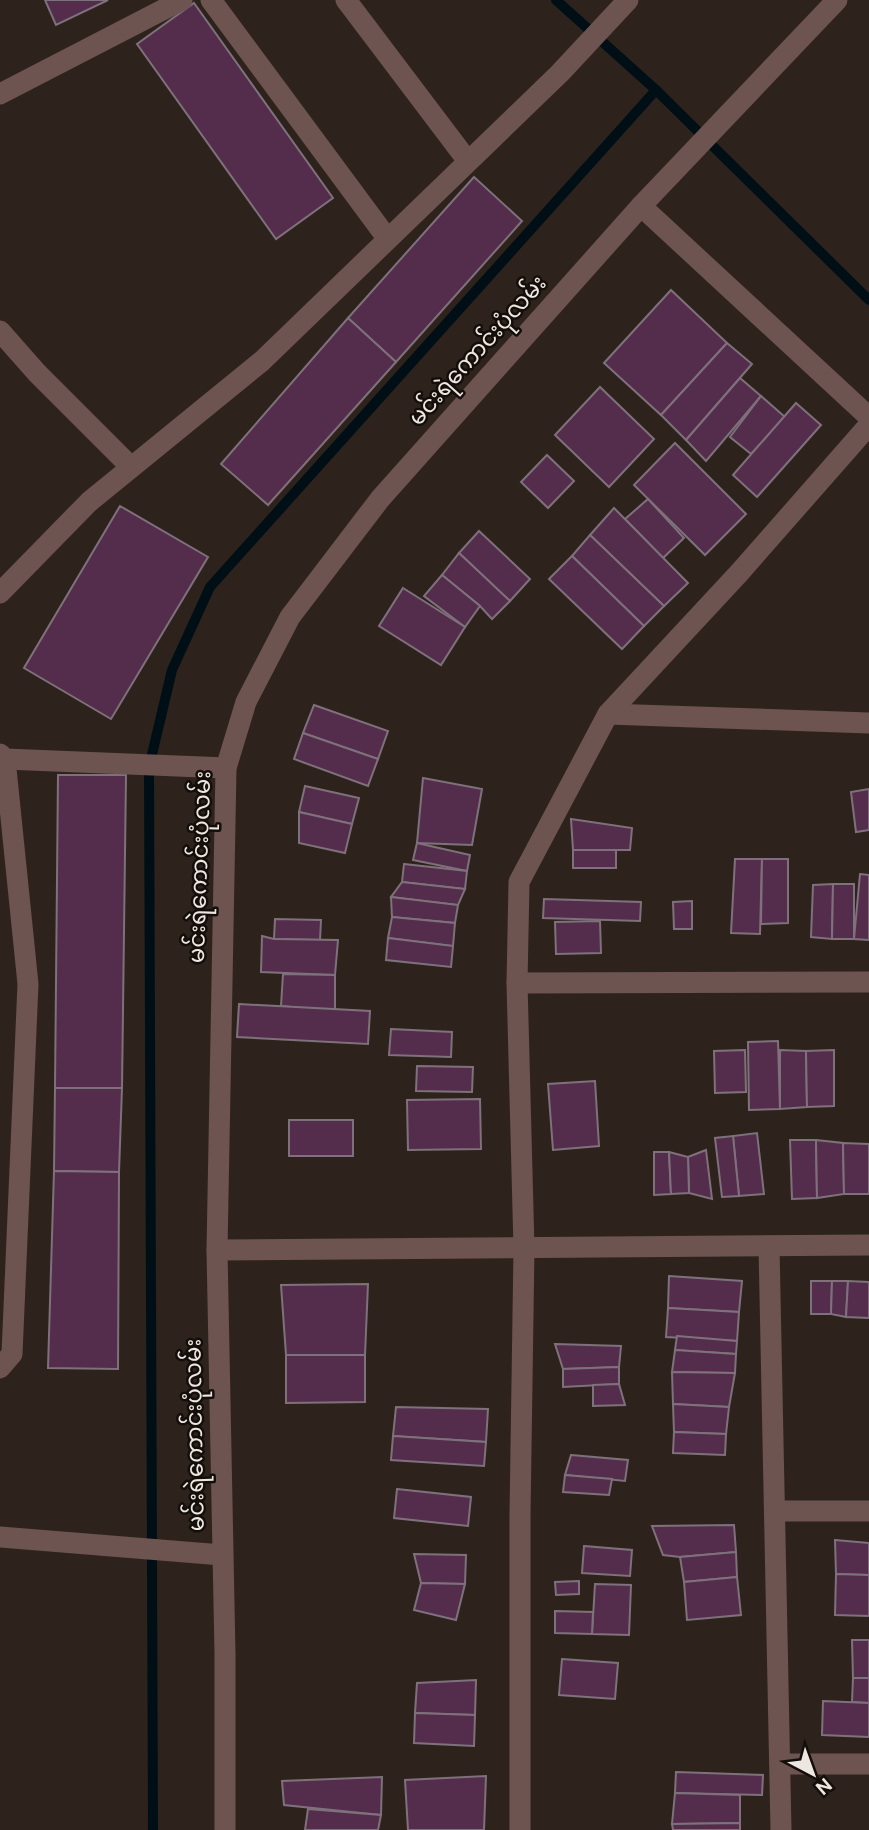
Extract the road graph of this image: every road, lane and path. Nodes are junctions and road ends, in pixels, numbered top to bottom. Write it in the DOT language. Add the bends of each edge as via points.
graph roads {
  1 [pos="182,0"];
  2 [pos="211,0"];
  3 [pos="346,0"];
  4 [pos="628,0"];
  5 [pos="836,0"];
  6 [pos="0,94"];
  7 [pos="467,160"];
  8 [pos="641,206"];
  9 [pos="387,238"];
  10 [pos="0,331"];
  11 [pos="869,417"];
  12 [pos="869,425"];
  13 [pos="131,467"];
  14 [pos="0,593"];
  15 [pos="608,714"];
  16 [pos="869,723"];
  17 [pos="2,756"];
  18 [pos="226,768"];
  19 [pos="869,982"];
  20 [pos="517,983"];
  21 [pos="869,1245"];
  22 [pos="768,1246"];
  23 [pos="524,1248"];
  24 [pos="217,1250"];
  25 [pos="0,1368"];
  26 [pos="776,1511"];
  27 [pos="869,1511"];
  28 [pos="0,1537"];
  29 [pos="222,1555"];
  30 [pos="869,1763"];
  31 [pos="780,1764"];
  32 [pos="225,1830"];
  33 [pos="520,1830"];
  34 [pos="781,1830"];
  1 -- 6 [label="street"];
  2 -- 9 [label="street"];
  3 -- 7 [label="street"];
  4 -- 7 [label="street" via="560,73"];
  5 -- 8 [label="street, မင်းရဲကောင်းပုံလမ်း"];
  7 -- 9 [label="street"];
  8 -- 11 [label="street"];
  8 -- 18 [label="street, မင်းရဲကောင်းပုံလမ်း" via="380,499 290,617 246,702"];
  9 -- 13 [label="street" via="262,360"];
  10 -- 13 [label="street"];
  12 -- 15 [label="street"];
  13 -- 14 [label="street" via="89,502"];
  15 -- 16 [label="street"];
  15 -- 20 [label="street" via="519,882"];
  17 -- 18 [label="street"];
  17 -- 25 [label="street" via="28,984 12,1354"];
  18 -- 24 [label="street, မင်းရဲကောင်းပုံလမ်း"];
  19 -- 20 [label="street"];
  20 -- 23 [label="street"];
  21 -- 22 [label="street"];
  22 -- 23 [label="street"];
  22 -- 26 [label="street"];
  23 -- 24 [label="street"];
  23 -- 33 [label="street"];
  24 -- 29 [label="street, မင်းရဲကောင်းပုံလမ်း"];
  26 -- 27 [label="street"];
  26 -- 31 [label="street"];
  28 -- 29 [label="street"];
  29 -- 32 [label="street, မင်းရဲကောင်းပုံလမ်း"];
  30 -- 31 [label="street"];
  31 -- 34 [label="street"];
}
